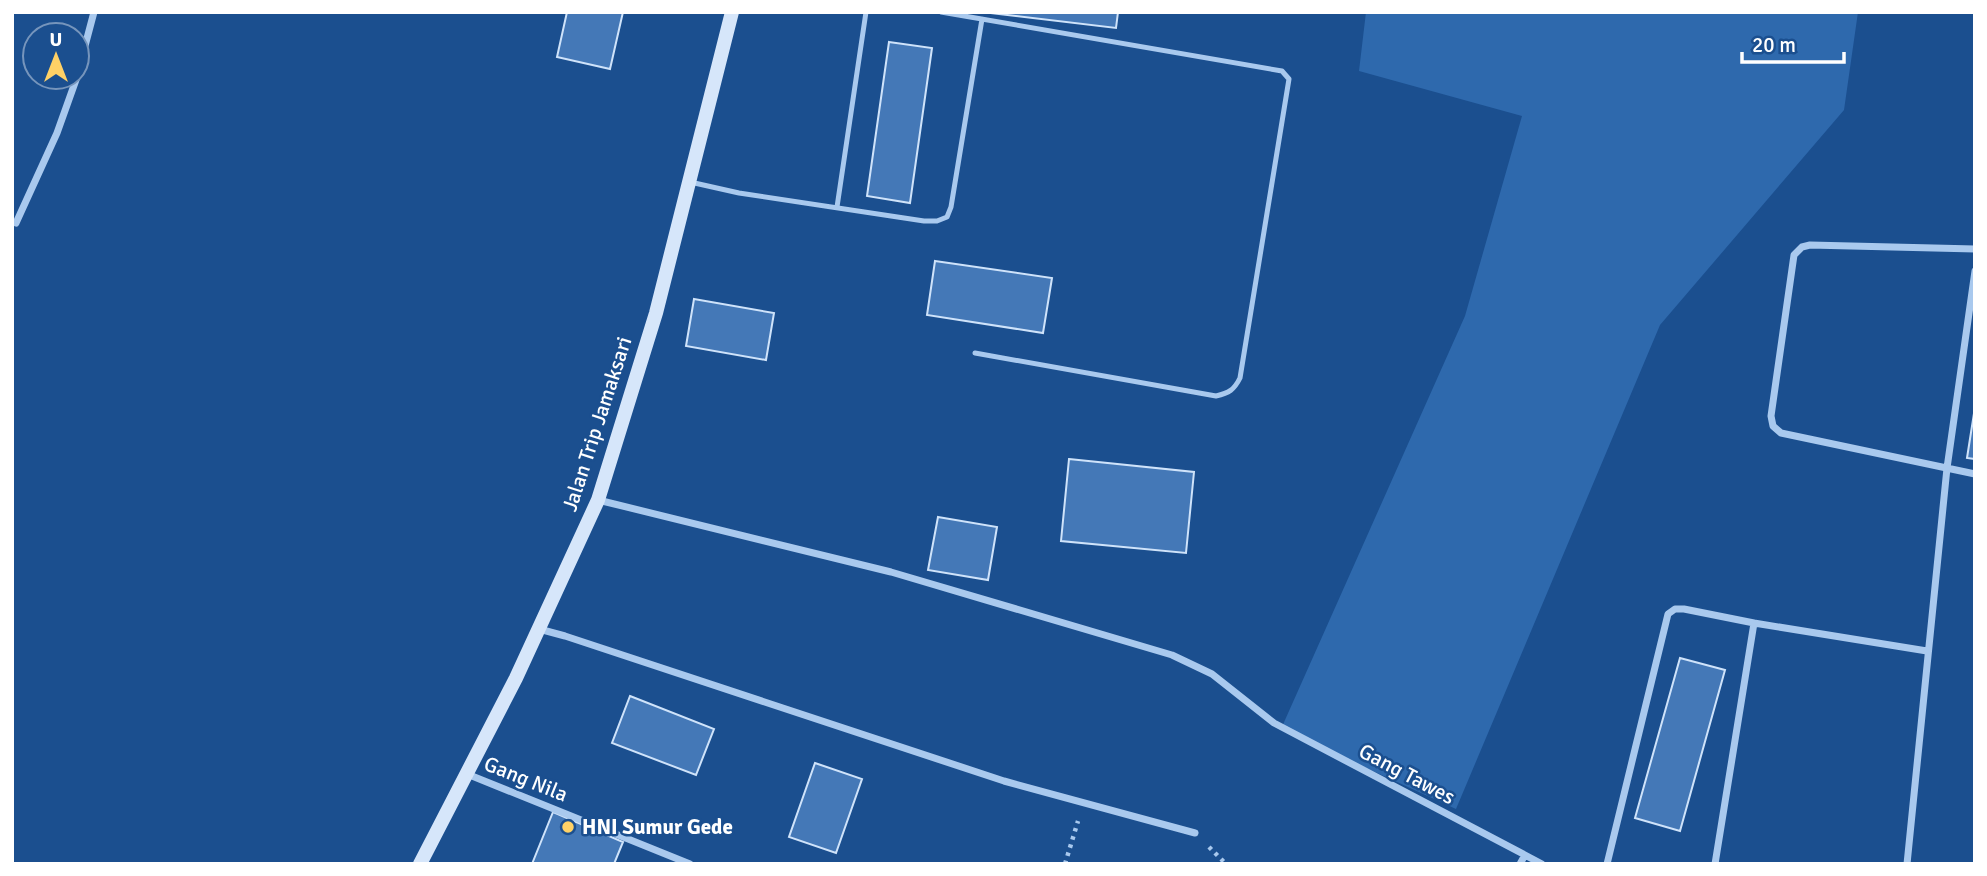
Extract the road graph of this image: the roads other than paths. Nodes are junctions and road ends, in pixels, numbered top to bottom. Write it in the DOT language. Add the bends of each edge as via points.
graph roads {
  1 [pos="732,12"];
  2 [pos="866,12"];
  3 [pos="941,12"];
  4 [pos="982,19"];
  5 [pos="72,91"];
  6 [pos="690,182"];
  7 [pos="837,207"];
  8 [pos="16,223"];
  9 [pos="1975,249"];
  10 [pos="1975,271"];
  11 [pos="975,354"];
  12 [pos="1947,468"];
  13 [pos="1975,474"];
  14 [pos="597,500"];
  15 [pos="1754,623"];
  16 [pos="538,629"];
  17 [pos="1927,651"];
  18 [pos="466,774"];
  19 [pos="1195,834"];
  20 [pos="1525,855"];
  21 [pos="419,864"];
  22 [pos="690,864"];
  23 [pos="1520,864"];
  24 [pos="1542,864"];
  25 [pos="1606,864"];
  26 [pos="1715,864"];
  27 [pos="1907,864"];
  1 -- 6 [label="main road, Jalan Trip Jamaksari"];
  2 -- 7 [label="lane"];
  3 -- 4 [label="lane"];
  4 -- 7 [label="lane" via="947,217 924,221"];
  4 -- 11 [label="lane" via="1282,71 1289,79 1240,378 1234,389 1216,396"];
  5 -- 8 [label="street"];
  6 -- 7 [label="lane"];
  6 -- 14 [label="main road, Jalan Trip Jamaksari" via="656,313"];
  9 -- 12 [label="street" via="1802,247 1794,255 1771,416 1781,433"];
  10 -- 12 [label="street"];
  12 -- 13 [label="street"];
  12 -- 17 [label="street"];
  14 -- 16 [label="main road, Jalan Trip Jamaksari"];
  14 -- 20 [label="street, Gang Tawes" via="891,572 1172,655 1212,674 1274,723"];
  15 -- 17 [label="street"];
  15 -- 25 [label="street" via="1684,609 1668,614"];
  15 -- 26 [label="street"];
  16 -- 18 [label="main road, Jalan Trip Jamaksari"];
  16 -- 19 [label="street" via="1004,781"];
  17 -- 27 [label="street"];
  18 -- 21 [label="main road, Jalan Trip Jamaksari"];
  18 -- 22 [label="street, Gang Nila"];
  20 -- 23 [label="street"];
  20 -- 24 [label="street, Gang Tawes"];
}
